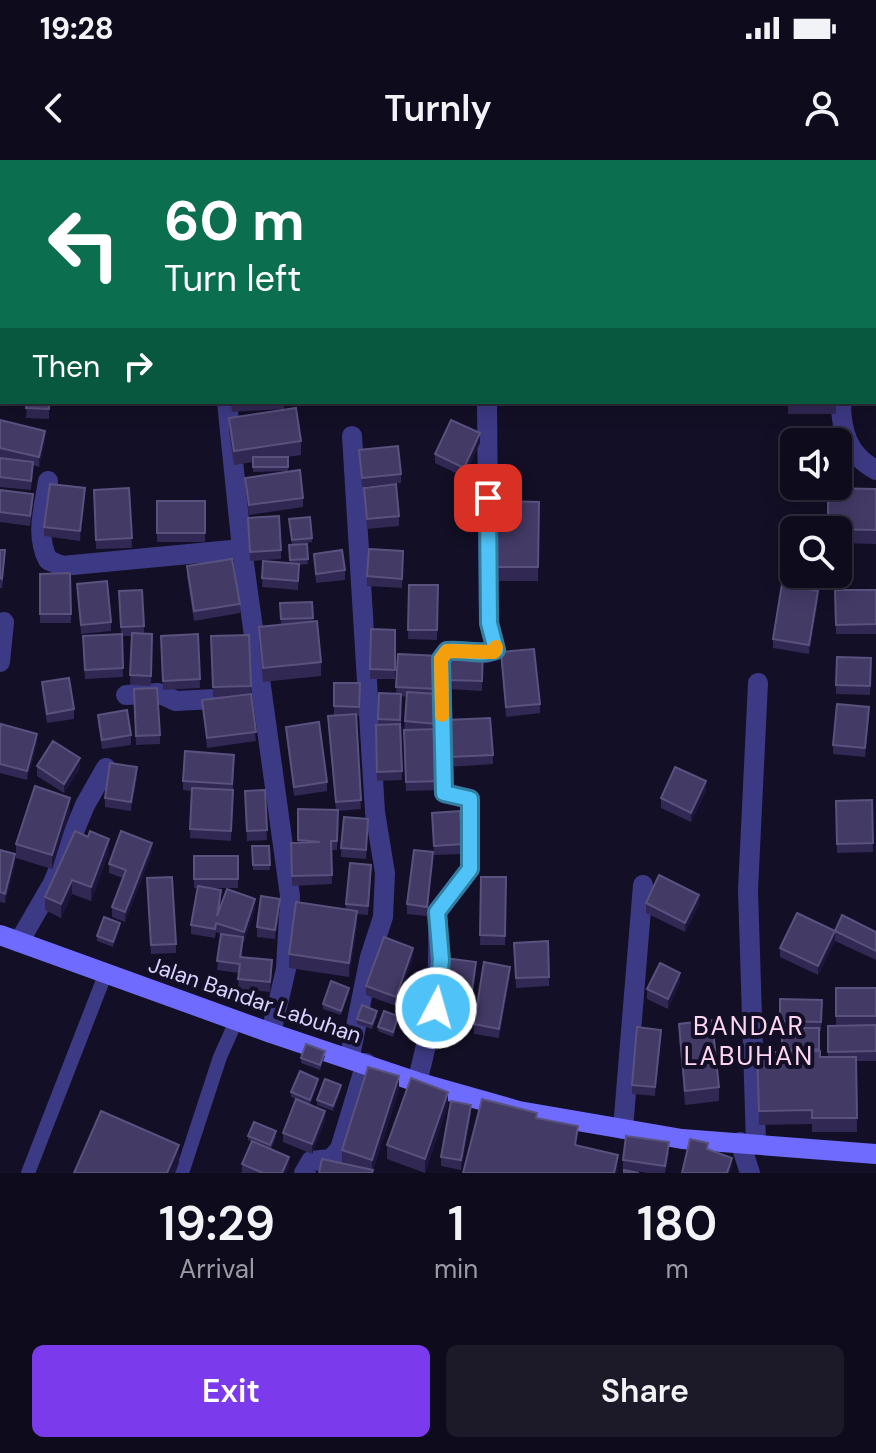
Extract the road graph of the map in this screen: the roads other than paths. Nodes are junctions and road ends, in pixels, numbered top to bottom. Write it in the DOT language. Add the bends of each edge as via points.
graph roads {
  1 [pos="227,404"];
  2 [pos="487,404"];
  3 [pos="841,404"];
  4 [pos="352,436"];
  5 [pos="876,470"];
  6 [pos="48,481"];
  7 [pos="242,549"];
  8 [pos="4,622"];
  9 [pos="0,662"];
  10 [pos="758,683"];
  11 [pos="126,695"];
  12 [pos="261,697"];
  13 [pos="106,768"];
  14 [pos="643,885"];
  15 [pos="9,938"];
  16 [pos="105,975"];
  17 [pos="237,1019"];
  18 [pos="271,1033"];
  19 [pos="358,1060"];
  20 [pos="417,1082"];
  21 [pos="623,1129"];
  22 [pos="748,1142"];
  23 [pos="876,1154"];
  24 [pos="28,1173"];
  25 [pos="182,1173"];
  26 [pos="304,1173"];
  27 [pos="750,1173"];
  1 -- 7 [label="street"];
  2 -- 20 [label="street" via="489,623 496,650 453,650 441,659 444,793 470,799 471,855 470,869 437,912 441,960 436,1008"];
  3 -- 5 [label="street" via="844,439 863,463"];
  4 -- 19 [label="street" via="375,812 385,873 383,917 370,957"];
  6 -- 7 [label="street" via="42,548 48,560 62,566"];
  7 -- 12 [label="street"];
  8 -- 9 [label="street"];
  10 -- 22 [label="street" via="748,890"];
  11 -- 12 [label="street" via="158,693 176,701"];
  12 -- 18 [label="street" via="290,896 286,969"];
  13 -- 15 [label="street" via="53,883"];
  14 -- 21 [label="street"];
  15 -- 16 [label="main road, Jalan Bandar Labuhan"];
  16 -- 17 [label="main road, Jalan Bandar Labuhan"];
  16 -- 24 [label="lane"];
  17 -- 18 [label="main road, Jalan Bandar Labuhan"];
  17 -- 25 [label="lane"];
  18 -- 19 [label="main road, Jalan Bandar Labuhan"];
  19 -- 20 [label="main road, Jalan Bandar Labuhan"];
  19 -- 26 [label="street" via="340,1149 331,1159 311,1161"];
  20 -- 21 [label="main road, Jalan Bandar Labuhan" via="560,1121"];
  21 -- 22 [label="main road, Jalan Bandar Labuhan"];
  22 -- 23 [label="main road, Jalan Bandar Labuhan"];
  22 -- 27 [label="street"];
}
